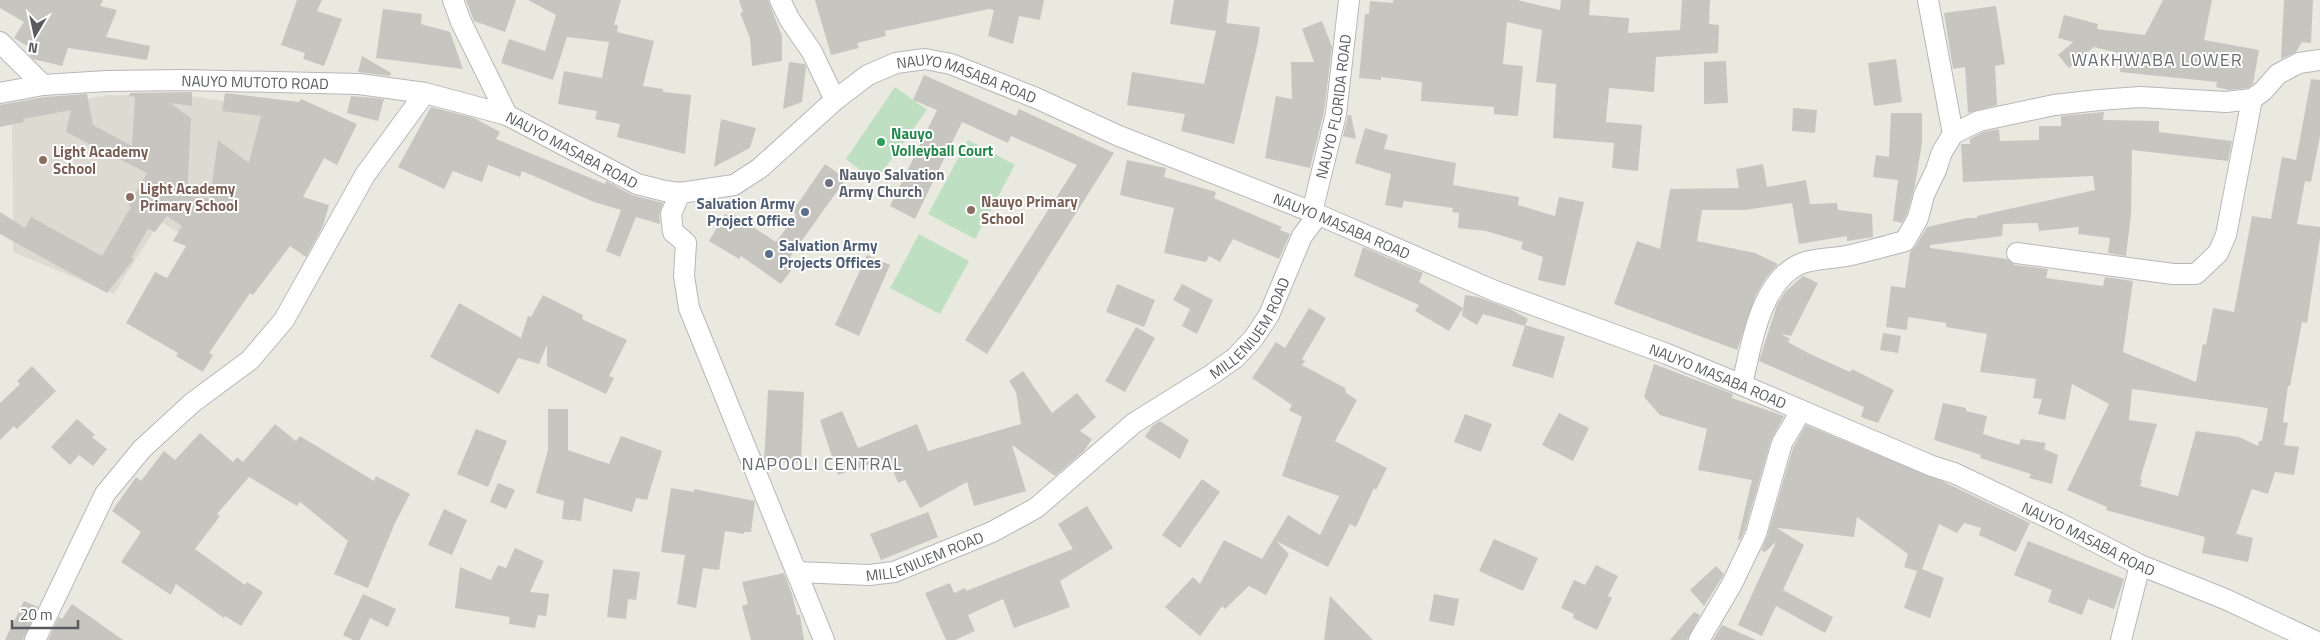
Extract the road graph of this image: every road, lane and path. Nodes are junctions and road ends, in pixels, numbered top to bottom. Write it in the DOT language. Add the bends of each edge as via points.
graph roads {
  1 [pos="453,0"];
  2 [pos="780,0"];
  3 [pos="1349,0"];
  4 [pos="1928,0"];
  5 [pos="0,42"];
  6 [pos="2320,60"];
  7 [pos="43,85"];
  8 [pos="0,93"];
  9 [pos="426,93"];
  10 [pos="2252,99"];
  11 [pos="835,100"];
  12 [pos="507,115"];
  13 [pos="1953,134"];
  14 [pos="680,193"];
  15 [pos="1315,213"];
  16 [pos="2017,253"];
  17 [pos="1742,385"];
  18 [pos="1801,411"];
  19 [pos="2140,566"];
  20 [pos="797,572"];
  21 [pos="35,640"];
  22 [pos="824,640"];
  23 [pos="1700,640"];
  24 [pos="2122,640"];
  25 [pos="2313,640"];
  1 -- 12 [label="street, NAUYO MASABA ROAD"];
  2 -- 11 [label="street" via="812,52"];
  3 -- 15 [label="street, NAUYO FLORIDA ROAD" via="1336,114"];
  4 -- 13 [label="street"];
  5 -- 7 [label="street"];
  6 -- 10 [label="street" via="2299,63 2278,74"];
  7 -- 8 [label="street, NAUYO MUTOTO ROAD"];
  7 -- 9 [label="street, NAUYO MUTOTO ROAD" via="183,80 359,84"];
  9 -- 12 [label="street, NAUYO MUTOTO ROAD"];
  9 -- 21 [label="street" via="365,175 284,320 250,360 192,404 142,449 105,494"];
  10 -- 13 [label="street" via="2226,102 2140,97 2054,105 1979,121"];
  10 -- 16 [label="street" via="2226,235 2218,253 2196,274 2174,274"];
  11 -- 14 [label="street, NAUYO MASABA ROAD" via="760,168 734,185"];
  11 -- 15 [label="street, NAUYO MASABA ROAD" via="868,75 896,63 924,59 951,64 1119,136"];
  12 -- 14 [label="street, NAUYO MASABA ROAD" via="637,184"];
  13 -- 17 [label="street" via="1924,195 1918,218 1905,240 1846,256 1802,263 1785,272 1756,325"];
  14 -- 20 [label="street" via="672,214 674,232 686,243 684,276 689,308"];
  15 -- 17 [label="street, NAUYO MASABA ROAD" via="1495,291"];
  15 -- 20 [label="street, MILLENIUEM ROAD" via="1269,315 1235,358 1134,423 1036,508 992,532 894,572 869,575"];
  17 -- 18 [label="street, NAUYO MASABA ROAD"];
  18 -- 19 [label="street, NAUYO MASABA ROAD" via="1954,473"];
  18 -- 23 [label="street" via="1782,443 1756,534"];
  19 -- 24 [label="street"];
  19 -- 25 [label="street, NAUYO MASABA ROAD" via="2226,599"];
  20 -- 22 [label="street"];
}
